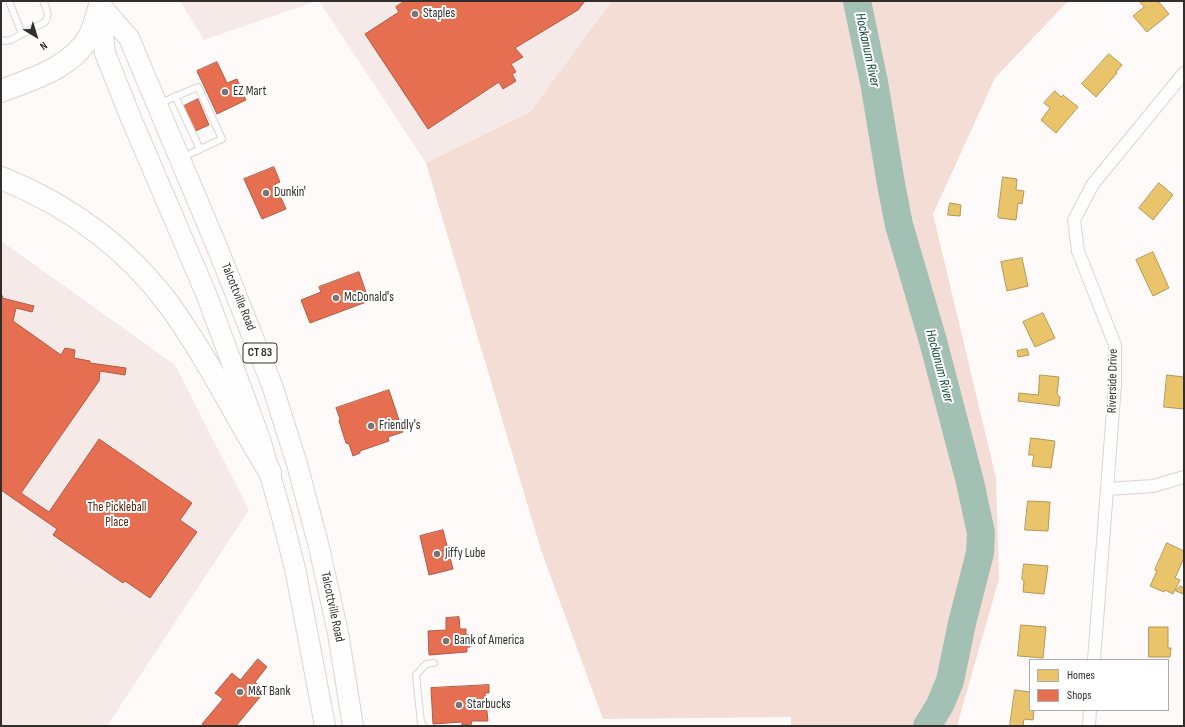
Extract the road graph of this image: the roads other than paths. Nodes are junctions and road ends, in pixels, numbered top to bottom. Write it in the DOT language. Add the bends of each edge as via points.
graph roads {
  1 [pos="9,1"];
  2 [pos="43,1"];
  3 [pos="99,3"];
  4 [pos="22,34"];
  5 [pos="1,40"];
  6 [pos="142,70"];
  7 [pos="112,73"];
  8 [pos="1184,73"];
  9 [pos="1,91"];
  10 [pos="175,96"];
  11 [pos="157,104"];
  12 [pos="200,149"];
  13 [pos="180,159"];
  14 [pos="1,178"];
  15 [pos="227,348"];
  16 [pos="261,356"];
  17 [pos="270,472"];
  18 [pos="1184,477"];
  19 [pos="1107,489"];
  20 [pos="1094,659"];
  21 [pos="434,663"];
  22 [pos="1090,711"];
  23 [pos="326,726"];
  24 [pos="353,726"];
  25 [pos="424,726"];
  26 [pos="1089,726"];
  1 -- 4 [label="lane"];
  2 -- 4 [label="lane" via="48,18"];
  3 -- 6 [label="main road, Talcottville Road / CT 83" via="129,38"];
  3 -- 7 [label="main road, CT 83" via="105,53"];
  3 -- 9 [label="highway" via="89,36 73,55 54,69"];
  4 -- 5 [label="lane" via="10,40"];
  6 -- 7 [label="main road" via="124,69"];
  6 -- 11 [label="main road, Talcottville Road / CT 83"];
  7 -- 15 [label="main road, CT 83" via="208,296"];
  8 -- 19 [label="street, Riverside Drive" via="1092,184 1074,220 1078,251 1115,345 1115,384"];
  10 -- 11 [label="lane"];
  10 -- 12 [label="lane"];
  10 -- 12 [label="lane" via="198,87 222,139"];
  11 -- 13 [label="main road, Talcottville Road / CT 83"];
  12 -- 13 [label="lane"];
  13 -- 16 [label="main road, Talcottville Road / CT 83"];
  14 -- 17 [label="highway" via="34,192 78,218 109,241 145,276 190,337"];
  15 -- 16 [label="main road"];
  15 -- 17 [label="main road, CT 83"];
  16 -- 24 [label="main road, Talcottville Road / CT 83" via="285,423 319,547 338,633"];
  17 -- 23 [label="main road, CT 83" via="296,573"];
  18 -- 19 [label="street" via="1153,486"];
  19 -- 20 [label="street, Riverside Drive"];
  21 -- 25 [label="lane" via="426,664 416,675 421,723"];
  22 -- 26 [label="street"];
}
